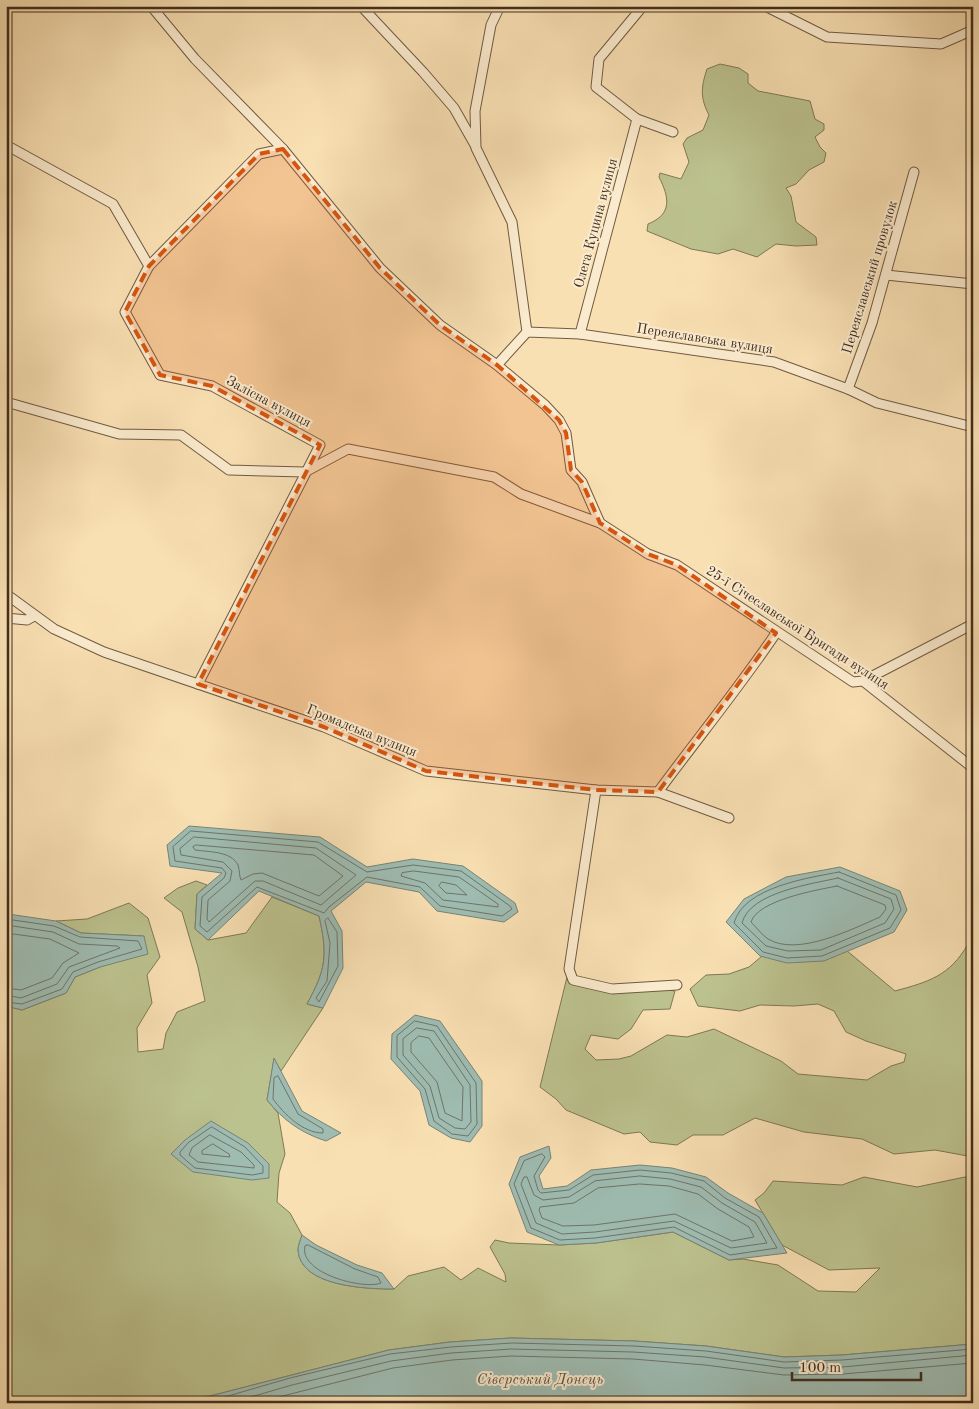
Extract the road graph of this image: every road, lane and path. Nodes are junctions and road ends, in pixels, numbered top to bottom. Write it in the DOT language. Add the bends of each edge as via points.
graph roads {
  1 [pos="151,6"];
  2 [pos="362,6"];
  3 [pos="500,6"];
  4 [pos="643,6"];
  5 [pos="765,6"];
  6 [pos="973,30"];
  7 [pos="637,119"];
  8 [pos="673,132"];
  9 [pos="6,145"];
  10 [pos="476,148"];
  11 [pos="282,149"];
  12 [pos="914,172"];
  13 [pos="149,266"];
  14 [pos="886,275"];
  15 [pos="973,284"];
  16 [pos="526,332"];
  17 [pos="580,334"];
  18 [pos="497,365"];
  19 [pos="848,389"];
  20 [pos="6,402"];
  21 [pos="973,426"];
  22 [pos="305,472"];
  23 [pos="600,524"];
  24 [pos="6,594"];
  25 [pos="34,616"];
  26 [pos="6,618"];
  27 [pos="973,624"];
  28 [pos="776,633"];
  29 [pos="863,681"];
  30 [pos="198,684"];
  31 [pos="973,768"];
  32 [pos="596,790"];
  33 [pos="658,792"];
  34 [pos="729,818"];
  35 [pos="677,985"];
  1 -- 11 [label="street" via="195,58"];
  2 -- 10 [label="street" via="454,108"];
  3 -- 10 [label="street" via="491,25 475,111"];
  4 -- 7 [label="street" via="599,59 596,87"];
  5 -- 6 [label="street" via="828,38 941,44"];
  7 -- 8 [label="street"];
  7 -- 17 [label="street, Олега Куцина вулиця"];
  9 -- 13 [label="street" via="112,204"];
  10 -- 16 [label="street" via="512,222"];
  11 -- 13 [label="street" via="259,154"];
  11 -- 18 [label="street" via="380,268 440,325"];
  12 -- 14 [label="street, Переяславський провулок"];
  13 -- 22 [label="street, Залісна вулиця" via="126,312 160,376 212,386 320,444"];
  14 -- 15 [label="street"];
  14 -- 19 [label="street, Переяславський провулок"];
  16 -- 17 [label="street, Переяславська вулиця"];
  16 -- 18 [label="street"];
  17 -- 19 [label="street, Переяславська вулиця" via="774,362"];
  18 -- 23 [label="street" via="559,420 566,433 571,470 582,482"];
  19 -- 21 [label="street, Переяславська вулиця" via="877,403"];
  20 -- 22 [label="street" via="119,434 181,435 229,470"];
  22 -- 23 [label="street, 25-ї Січеславської Бригади вулиця" via="348,449 494,478 521,494"];
  22 -- 30 [label="street"];
  23 -- 28 [label="street, 25-ї Січеславської Бригади вулиця" via="648,554 677,565"];
  24 -- 25 [label="street, Громадська вулиця"];
  25 -- 26 [label="street" via="27,620"];
  25 -- 30 [label="street, Громадська вулиця" via="104,652"];
  27 -- 29 [label="street"];
  28 -- 29 [label="street, 25-ї Січеславської Бригади вулиця" via="853,682"];
  28 -- 33 [label="street" via="740,686"];
  29 -- 31 [label="street, 25-ї Січеславської Бригади вулиця"];
  30 -- 32 [label="street, Громадська вулиця" via="324,727 426,771"];
  32 -- 33 [label="street, Громадська вулиця"];
  32 -- 35 [label="street" via="569,969 573,980 612,989"];
  33 -- 34 [label="street, Громадська вулиця"];
}
